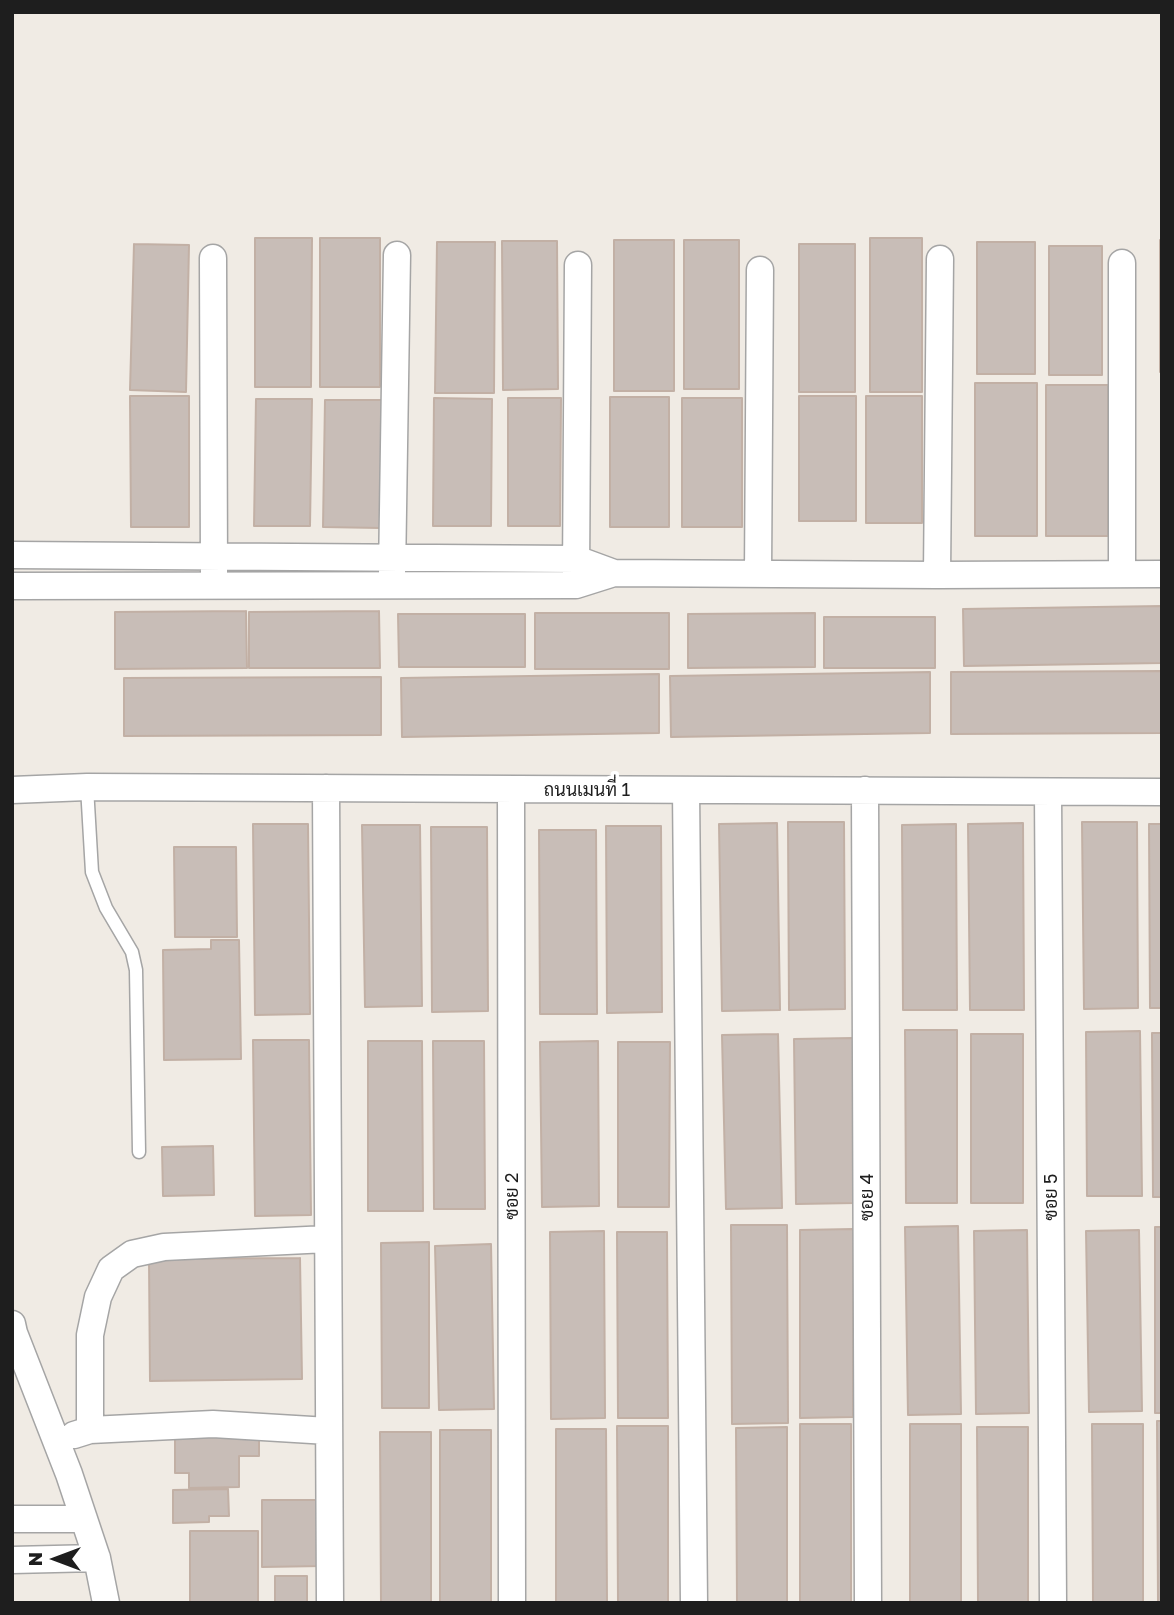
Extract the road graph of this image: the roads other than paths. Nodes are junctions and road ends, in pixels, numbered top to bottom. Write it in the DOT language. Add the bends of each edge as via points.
graph roads {
  1 [pos="397,255"];
  2 [pos="213,258"];
  3 [pos="940,259"];
  4 [pos="1122,263"];
  5 [pos="578,265"];
  6 [pos="760,270"];
  7 [pos="12,555"];
  8 [pos="214,558"];
  9 [pos="393,559"];
  10 [pos="576,572"];
  11 [pos="758,574"];
  12 [pos="1122,574"];
  13 [pos="1162,574"];
  14 [pos="937,575"];
  15 [pos="214,585"];
  16 [pos="12,586"];
  17 [pos="392,587"];
  18 [pos="87,788"];
  19 [pos="326,788"];
  20 [pos="511,789"];
  21 [pos="12,790"];
  22 [pos="686,790"];
  23 [pos="865,790"];
  24 [pos="1048,792"];
  25 [pos="1162,792"];
  26 [pos="139,1152"];
  27 [pos="327,1239"];
  28 [pos="13,1330"];
  29 [pos="90,1430"];
  30 [pos="328,1431"];
  31 [pos="55,1440"];
  32 [pos="12,1519"];
  33 [pos="84,1519"];
  34 [pos="97,1558"];
  35 [pos="12,1560"];
  36 [pos="106,1603"];
  37 [pos="330,1603"];
  38 [pos="512,1603"];
  39 [pos="694,1603"];
  40 [pos="868,1603"];
  41 [pos="1053,1603"];
  1 -- 9 [label="street"];
  2 -- 8 [label="street"];
  3 -- 14 [label="street"];
  4 -- 12 [label="street"];
  5 -- 10 [label="street"];
  6 -- 11 [label="street"];
  7 -- 8 [label="street"];
  8 -- 9 [label="street"];
  8 -- 15 [label="street"];
  9 -- 10 [label="street"];
  9 -- 17 [label="street"];
  10 -- 11 [label="street"];
  10 -- 17 [label="street"];
  11 -- 14 [label="street"];
  12 -- 13 [label="street"];
  12 -- 14 [label="street"];
  15 -- 16 [label="street"];
  15 -- 17 [label="street"];
  18 -- 19 [label="street, ถนนเมนที่ 1"];
  18 -- 21 [label="street, ถนนเมนที่ 1"];
  18 -- 26 [label="lane" via="92,872 106,908 132,952 136,970"];
  19 -- 20 [label="street, ถนนเมนที่ 1"];
  19 -- 27 [label="street"];
  20 -- 22 [label="street, ถนนเมนที่ 1"];
  20 -- 38 [label="street, ซอย 2"];
  22 -- 23 [label="street, ถนนเมนที่ 1"];
  22 -- 39 [label="street"];
  23 -- 24 [label="street, ถนนเมนที่ 1"];
  23 -- 40 [label="street, ซอย 4"];
  24 -- 25 [label="street, ถนนเมนที่ 1"];
  24 -- 41 [label="street, ซอย 5"];
  27 -- 29 [label="street" via="164,1247 132,1254 111,1269 98,1297 90,1335"];
  27 -- 30 [label="street"];
  28 -- 31 [label="street"];
  29 -- 30 [label="street" via="213,1424"];
  29 -- 31 [label="street"];
  30 -- 37 [label="street"];
  31 -- 33 [label="street"];
  32 -- 33 [label="street"];
  33 -- 34 [label="street"];
  34 -- 35 [label="street"];
  34 -- 36 [label="street"];
}
